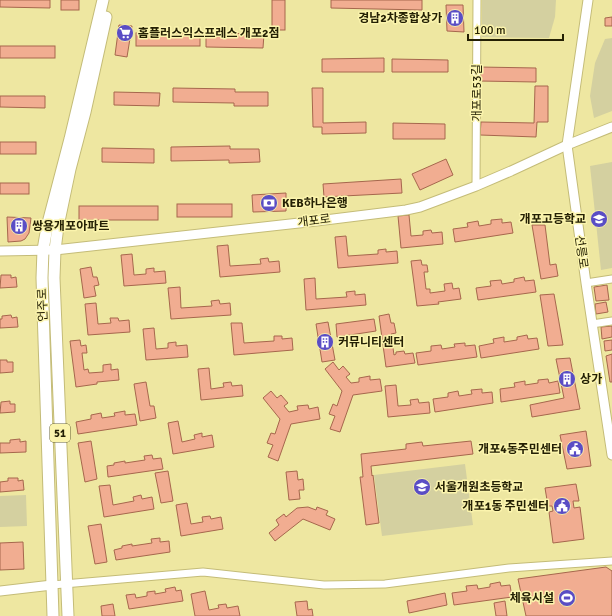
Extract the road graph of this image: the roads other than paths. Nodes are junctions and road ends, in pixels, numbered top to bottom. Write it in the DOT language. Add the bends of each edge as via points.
graph roads {
  1 [pos="103,0"];
  2 [pos="110,0"];
  3 [pos="477,0"];
  4 [pos="588,0"];
  5 [pos="612,127"];
  6 [pos="567,146"];
  7 [pos="476,186"];
  8 [pos="43,250"];
  9 [pos="55,250"];
  10 [pos="0,251"];
  11 [pos="612,276"];
  12 [pos="586,283"];
  13 [pos="612,321"];
  14 [pos="592,324"];
  15 [pos="609,412"];
  16 [pos="612,455"];
  17 [pos="612,561"];
  18 [pos="66,584"];
  19 [pos="52,585"];
  20 [pos="0,590"];
  21 [pos="53,616"];
  22 [pos="68,616"];
  1 -- 8 [label="main road, 언주로 / 51"];
  2 -- 9 [label="main road, 언주로 / 51" via="59,219"];
  3 -- 7 [label="street, 개포로53길"];
  4 -- 6 [label="street, 선릉로"];
  5 -- 6 [label="street, 개포로"];
  6 -- 7 [label="street, 개포로"];
  6 -- 12 [label="street, 선릉로"];
  7 -- 9 [label="street, 개포로" via="406,210"];
  8 -- 9 [label="street, 개포로"];
  8 -- 10 [label="street, 개포로"];
  8 -- 19 [label="main road, 언주로 / 51"];
  9 -- 18 [label="main road, 언주로 / 51"];
  11 -- 12 [label="street"];
  12 -- 14 [label="street, 선릉로"];
  13 -- 14 [label="street"];
  14 -- 15 [label="street, 선릉로"];
  15 -- 16 [label="street, 선릉로"];
  17 -- 18 [label="street" via="509,568 385,584 324,585 203,572"];
  18 -- 19 [label="street"];
  18 -- 22 [label="main road, 언주로 / 51"];
  19 -- 20 [label="street"];
  19 -- 21 [label="main road, 언주로 / 51"];
}
